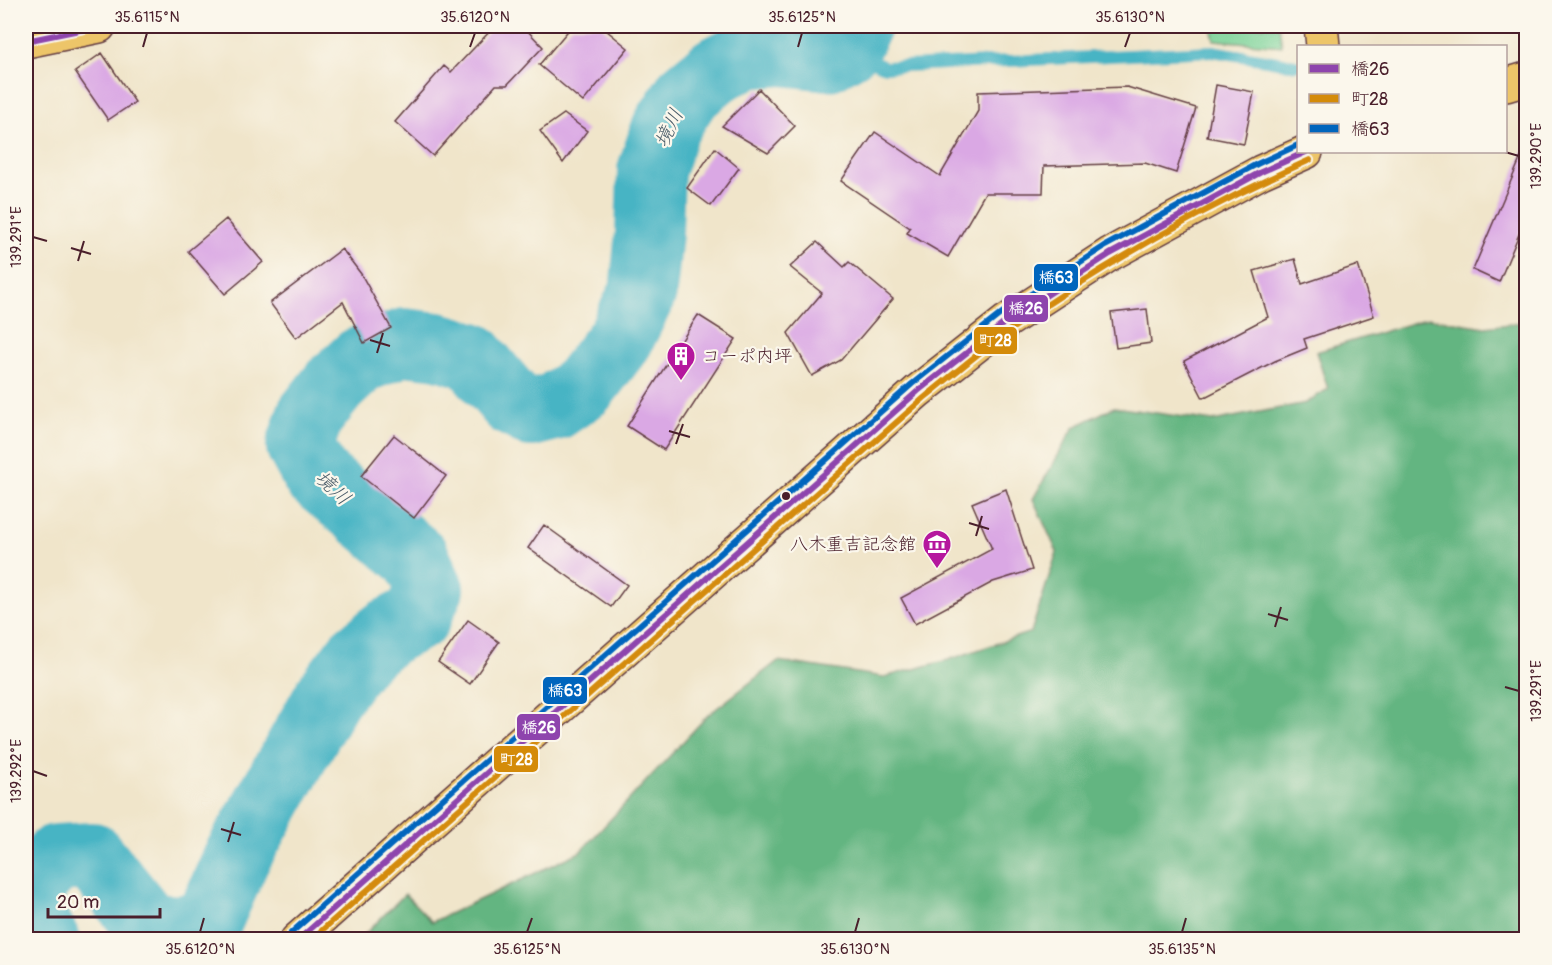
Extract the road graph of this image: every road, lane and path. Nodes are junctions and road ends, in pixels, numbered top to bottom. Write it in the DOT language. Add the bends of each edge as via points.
graph roads {
  1 [pos="99,26"];
  2 [pos="1321,26"];
  3 [pos="26,40"];
  4 [pos="1323,45"];
  5 [pos="1527,80"];
  6 [pos="1507,85"];
  7 [pos="1304,153"];
  8 [pos="297,939"];
  1 -- 3 [label="main road"];
  2 -- 4 [label="main road"];
  5 -- 6 [label="main road"];
  7 -- 8 [label="main road" via="1110,254 966,352"];
}
